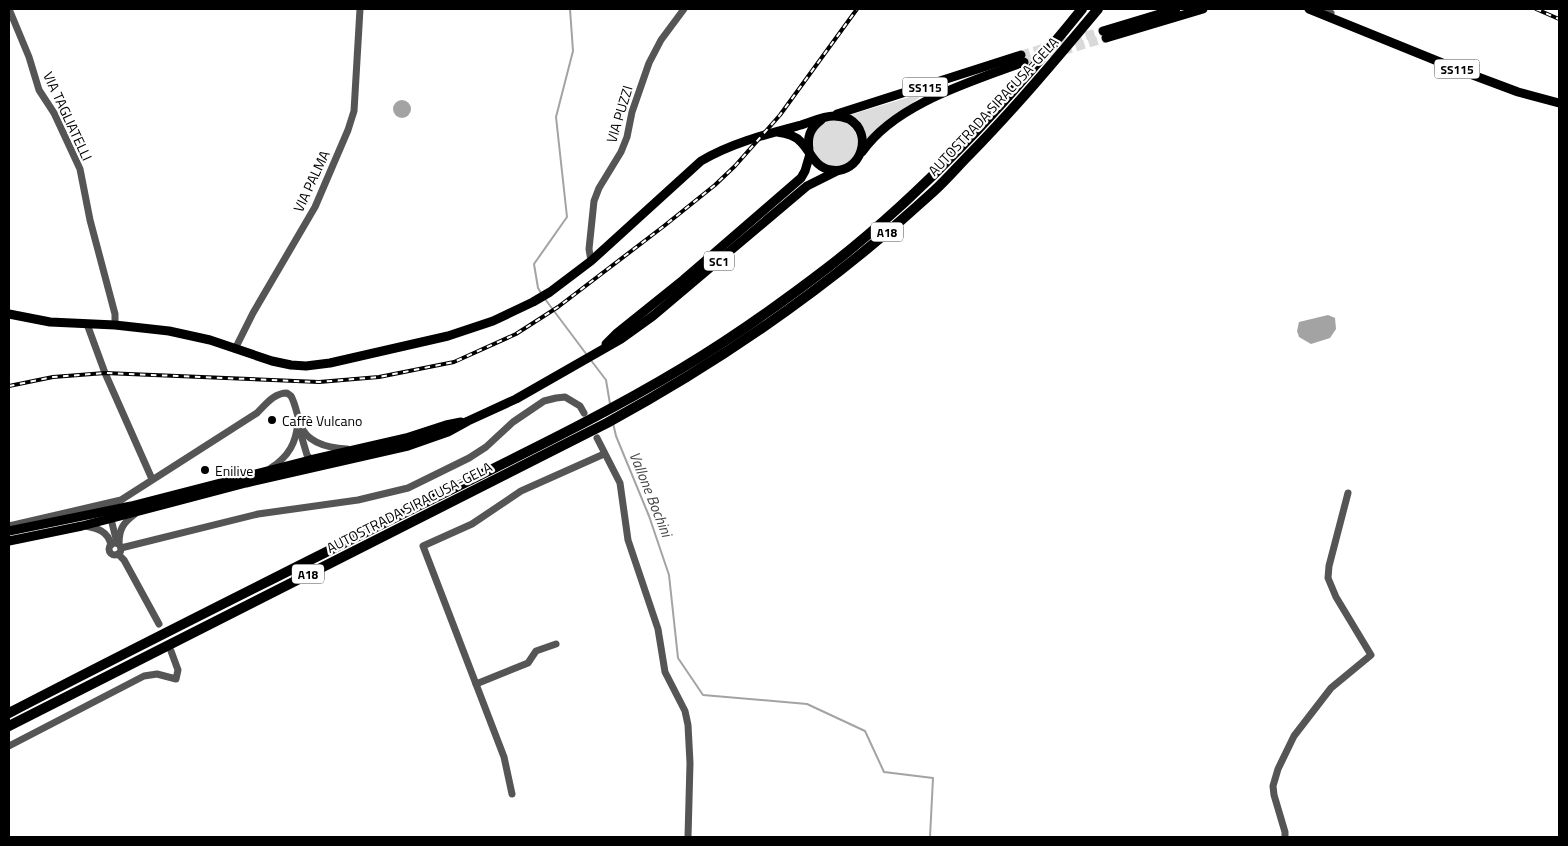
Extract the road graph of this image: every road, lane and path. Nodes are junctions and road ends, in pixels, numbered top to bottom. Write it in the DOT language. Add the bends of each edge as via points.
graph roads {
  1 [pos="360,9"];
  2 [pos="684,9"];
  3 [pos="1082,9"];
  4 [pos="1098,9"];
  5 [pos="1164,9"];
  6 [pos="1176,9"];
  7 [pos="1188,9"];
  8 [pos="1203,9"];
  9 [pos="1309,9"];
  10 [pos="9,10"];
  11 [pos="1325,10"];
  12 [pos="1150,16"];
  13 [pos="1169,18"];
  14 [pos="1357,28"];
  15 [pos="1559,103"];
  16 [pos="826,117"];
  17 [pos="777,132"];
  18 [pos="810,152"];
  19 [pos="860,155"];
  20 [pos="839,170"];
  21 [pos="591,261"];
  22 [pos="9,314"];
  23 [pos="87,324"];
  24 [pos="115,325"];
  25 [pos="235,349"];
  26 [pos="598,351"];
  27 [pos="584,413"];
  28 [pos="468,421"];
  29 [pos="300,424"];
  30 [pos="596,438"];
  31 [pos="355,450"];
  32 [pos="604,454"];
  33 [pos="310,460"];
  34 [pos="319,466"];
  35 [pos="306,469"];
  36 [pos="267,470"];
  37 [pos="152,479"];
  38 [pos="1348,493"];
  39 [pos="136,512"];
  40 [pos="107,515"];
  41 [pos="9,526"];
  42 [pos="82,526"];
  43 [pos="9,531"];
  44 [pos="9,541"];
  45 [pos="116,545"];
  46 [pos="159,624"];
  47 [pos="556,644"];
  48 [pos="171,651"];
  49 [pos="476,684"];
  50 [pos="9,713"];
  51 [pos="9,726"];
  52 [pos="9,746"];
  53 [pos="512,794"];
  54 [pos="688,837"];
  55 [pos="1285,837"];
  1 -- 25 [label="street, VIA PALMA" via="354,111 348,130 314,207"];
  2 -- 21 [label="street, VIA PUZZI" via="649,63 627,137 594,201 589,249"];
  3 -- 50 [label="highway, AUTOSTRADA SIRACUSA-GELA / A18" via="982,126 927,182 828,267 749,325 684,367 563,434"];
  4 -- 51 [label="highway, AUTOSTRADA SIRACUSA-GELA / A18" via="1006,117 935,190 835,276 755,334 607,423"];
  5 -- 12 [label="street"];
  6 -- 12 [label="main road"];
  7 -- 13 [label="street"];
  8 -- 13 [label="main road"];
  9 -- 14 [label="main road, SS115"];
  10 -- 24 [label="street, VIA TAGLIATELLI" via="39,90 80,169"];
  11 -- 14 [label="main road, SS115"];
  12 -- 13 [label="main road" via="1105,34"];
  14 -- 15 [label="main road, SS115" via="1490,82"];
  16 -- 17 [label="main road"];
  16 -- 18 [label="main road" via="810,132"];
  16 -- 19 [label="main road" via="843,116 859,128 863,142"];
  16 -- 19 [label="main road, SS115" via="1022,58 923,102 886,127"];
  17 -- 18 [label="main road" via="794,136"];
  17 -- 21 [label="main road" via="718,151 701,161"];
  18 -- 20 [label="main road" via="819,165"];
  18 -- 26 [label="main road, SC1" via="801,178"];
  19 -- 20 [label="main road" via="852,165"];
  20 -- 26 [label="main road, SC1" via="807,186 653,316"];
  21 -- 25 [label="main road" via="532,302 493,321 448,336 306,366 272,361"];
  22 -- 23 [label="main road" via="50,322"];
  23 -- 24 [label="main road"];
  23 -- 37 [label="street"];
  24 -- 25 [label="main road" via="169,331"];
  26 -- 28 [label="main road" via="516,400"];
  27 -- 45 [label="street" via="580,406 565,397 544,401 469,458 408,488 358,500 258,514"];
  28 -- 31 [label="main road"];
  28 -- 34 [label="main road" via="408,446"];
  29 -- 31 [label="street" via="306,435 323,446"];
  29 -- 33 [label="street" via="311,453"];
  29 -- 36 [label="street" via="288,454"];
  29 -- 37 [label="street" via="291,396 287,392 281,393 257,413"];
  30 -- 32 [label="street"];
  31 -- 33 [label="main road"];
  32 -- 49 [label="street" via="521,491 472,524 423,546"];
  32 -- 54 [label="street" via="620,483 628,540 658,629 665,672 688,725"];
  33 -- 34 [label="street"];
  33 -- 35 [label="street"];
  33 -- 36 [label="main road"];
  34 -- 35 [label="main road"];
  35 -- 39 [label="main road"];
  36 -- 40 [label="main road"];
  37 -- 41 [label="street" via="112,503"];
  38 -- 55 [label="street" via="1328,566 1328,578 1370,655 1320,701 1294,736 1278,769 1273,786"];
  39 -- 40 [label="main road"];
  39 -- 45 [label="street" via="125,521"];
  40 -- 42 [label="main road"];
  40 -- 43 [label="main road"];
  40 -- 45 [label="street"];
  42 -- 44 [label="main road"];
  42 -- 45 [label="street" via="99,529"];
  45 -- 46 [label="street"];
  47 -- 49 [label="street" via="536,651 528,664"];
  48 -- 52 [label="street" via="178,670 176,679 158,674 144,676"];
  49 -- 53 [label="street" via="504,757"];
}
